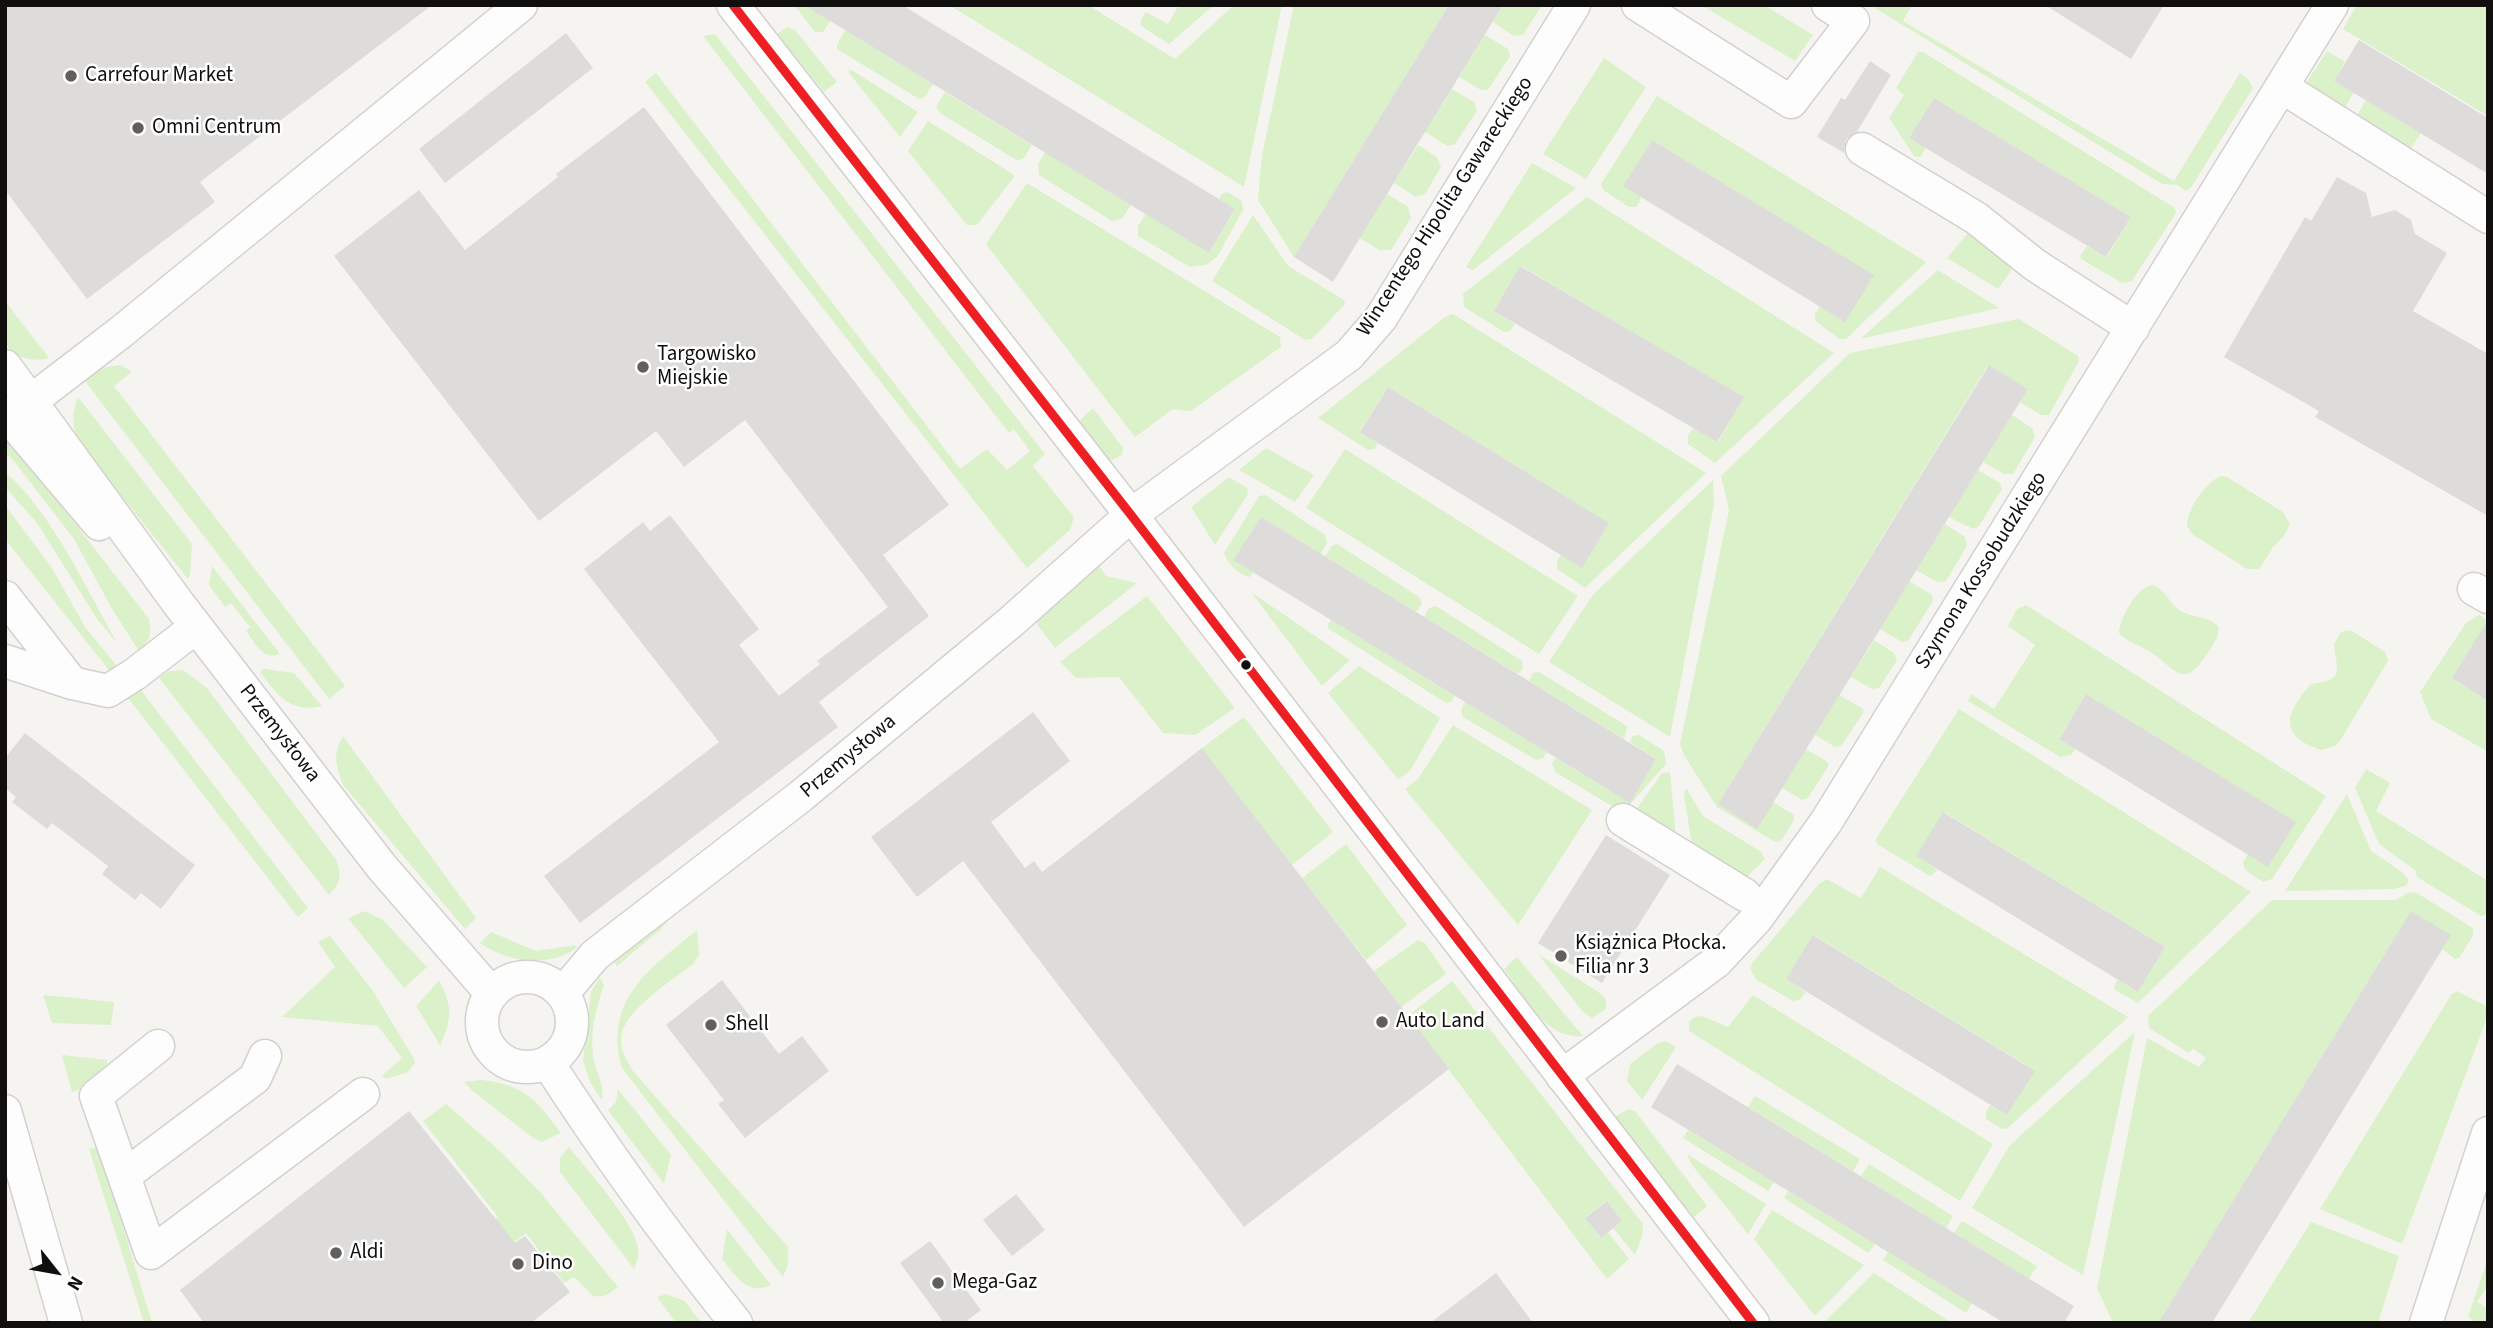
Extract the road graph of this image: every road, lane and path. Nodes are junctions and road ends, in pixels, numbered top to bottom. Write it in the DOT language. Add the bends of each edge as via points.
graph roads {
  1 [pos="521,5"];
  2 [pos="733,5"];
  3 [pos="1574,5"];
  4 [pos="1638,5"];
  5 [pos="1828,5"];
  6 [pos="2332,5"];
  7 [pos="2282,87"];
  8 [pos="1861,149"];
  9 [pos="2488,217"];
  10 [pos="2133,328"];
  11 [pos="5,366"];
  12 [pos="18,407"];
  13 [pos="1131,515"];
  14 [pos="5,597"];
  15 [pos="187,615"];
  16 [pos="5,661"];
  17 [pos="72,683"];
  18 [pos="1623,820"];
  19 [pos="1745,895"];
  20 [pos="491,993"];
  21 [pos="563,993"];
  22 [pos="158,1046"];
  23 [pos="265,1056"];
  24 [pos="548,1063"];
  25 [pos="1562,1076"];
  26 [pos="363,1094"];
  27 [pos="5,1111"];
  28 [pos="2488,1133"];
  29 [pos="124,1176"];
  30 [pos="66,1323"];
  31 [pos="736,1323"];
  32 [pos="1753,1323"];
  33 [pos="2426,1323"];
  1 -- 12 [label="street" via="121,332"];
  2 -- 13 [label="street"];
  3 -- 13 [label="street, Wincentego Hipolita Gawareckiego" via="1381,318 1349,355"];
  4 -- 5 [label="street" via="1791,102 1853,21"];
  6 -- 7 [label="street, Szymona Kossobudzkiego"];
  7 -- 9 [label="street"];
  7 -- 10 [label="street, Szymona Kossobudzkiego"];
  8 -- 10 [label="street" via="1976,218 2035,265"];
  10 -- 25 [label="street, Szymona Kossobudzkiego" via="1826,822 1757,918 1716,962"];
  11 -- 12 [label="street, Przemysłowa"];
  12 -- 15 [label="street, Przemysłowa" via="87,513"];
  13 -- 21 [label="street, Przemysłowa" via="1012,621 801,796 595,955"];
  13 -- 25 [label="street"];
  14 -- 17 [label="street"];
  15 -- 17 [label="street" via="135,674 108,691"];
  15 -- 20 [label="street, Przemysłowa" via="381,866"];
  16 -- 17 [label="street"];
  18 -- 19 [label="street"];
  20 -- 21 [label="street" via="507,980 526,975 547,980"];
  20 -- 24 [label="street" via="482,1012 482,1033 491,1051 508,1064 527,1068"];
  21 -- 24 [label="street" via="572,1011 572,1032 564,1050"];
  22 -- 29 [label="street" via="96,1096"];
  23 -- 29 [label="street" via="255,1078"];
  24 -- 31 [label="street" via="682,1255"];
  25 -- 32 [label="street"];
  26 -- 29 [label="street" via="151,1253"];
  27 -- 30 [label="street"];
  28 -- 33 [label="street"];
}
